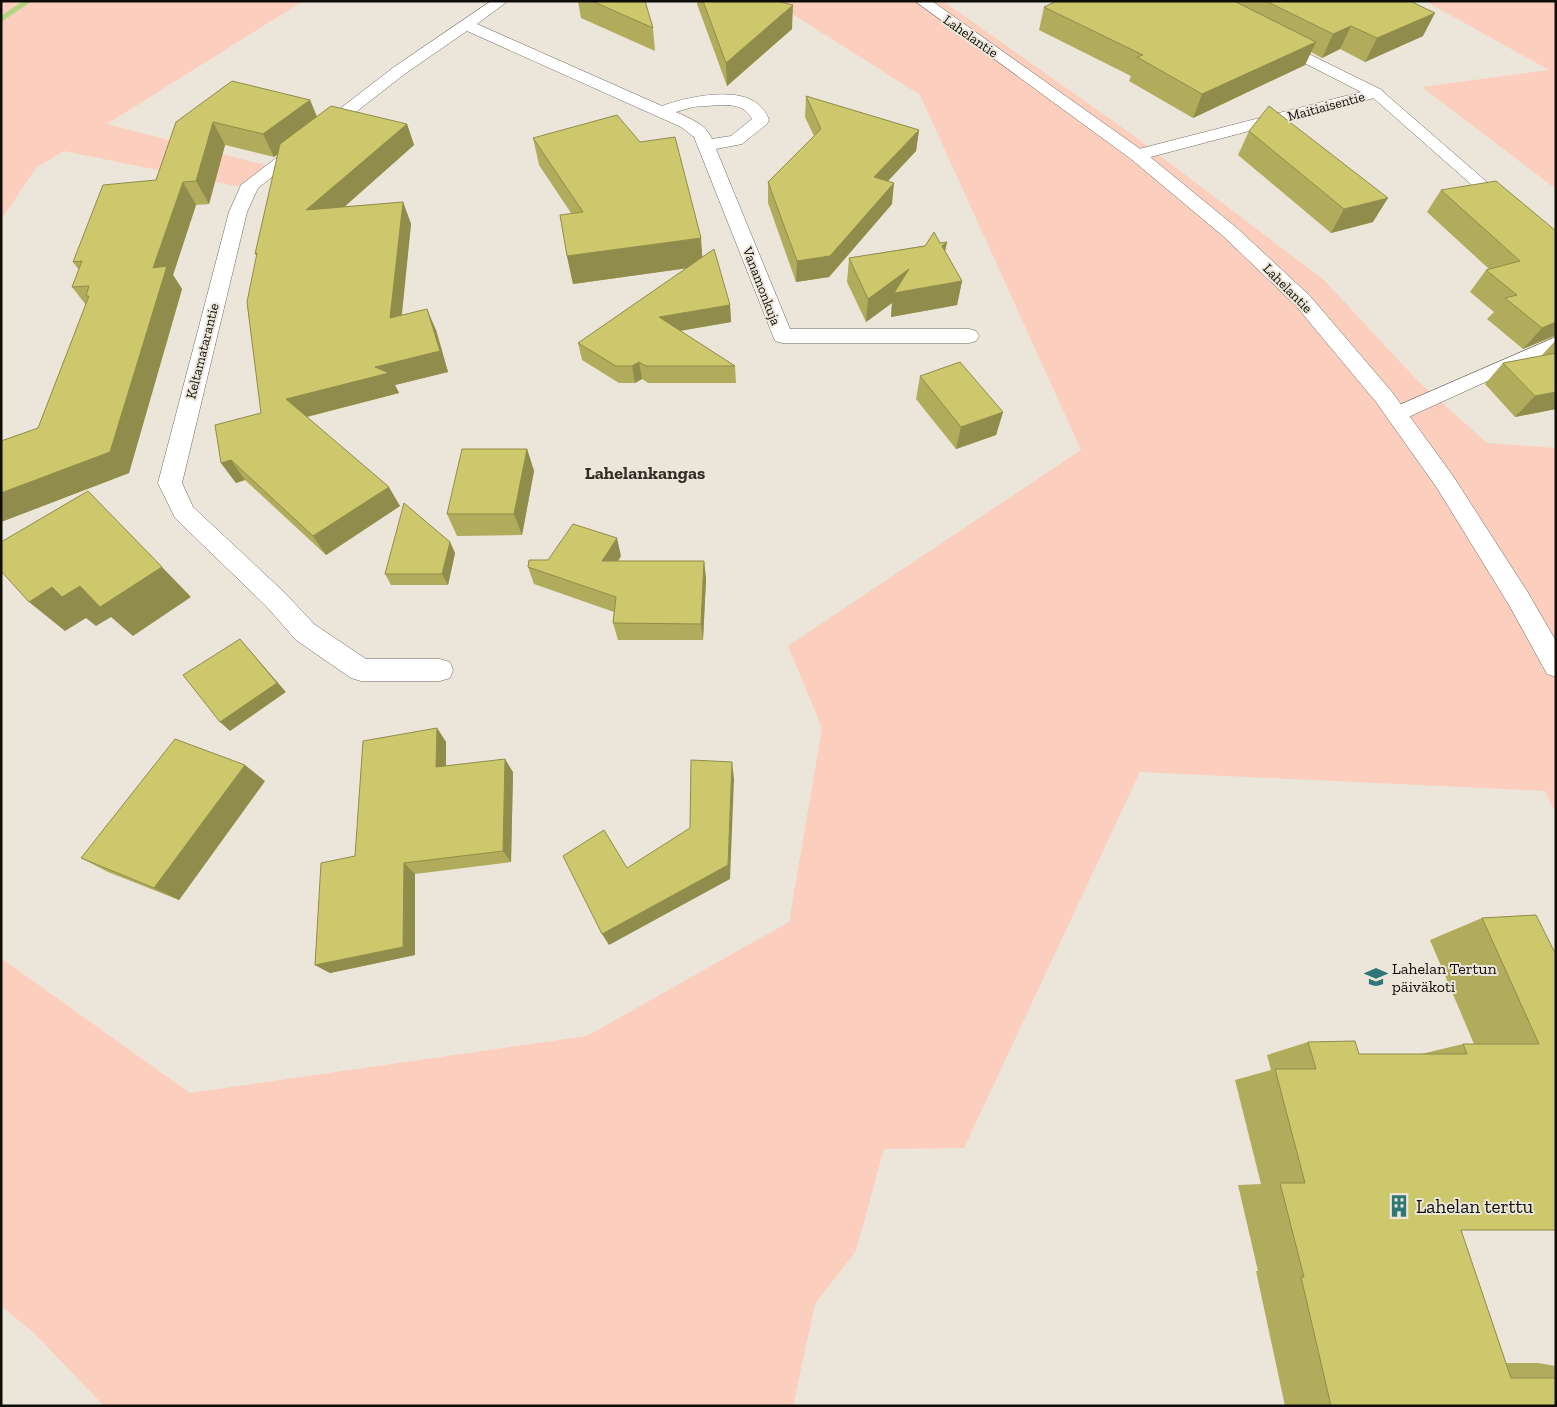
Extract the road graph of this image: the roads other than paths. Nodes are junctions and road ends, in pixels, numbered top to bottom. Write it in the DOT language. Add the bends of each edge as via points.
graph roads {
  1 [pos="501,1"];
  2 [pos="922,1"];
  3 [pos="466,25"];
  4 [pos="1263,36"];
  5 [pos="1376,93"];
  6 [pos="660,112"];
  7 [pos="707,145"];
  8 [pos="1138,155"];
  9 [pos="1504,205"];
  10 [pos="969,336"];
  11 [pos="1556,343"];
  12 [pos="1397,414"];
  13 [pos="1556,666"];
  14 [pos="440,670"];
  1 -- 3 [label="street, Keltamatarantie"];
  2 -- 8 [label="street, Lahelantie"];
  3 -- 6 [label="street, Vanamonkuja"];
  3 -- 14 [label="street, Keltamatarantie" via="400,70 250,185 238,212 170,483 184,512 305,632 361,670"];
  4 -- 5 [label="street, Maitiaisentie"];
  5 -- 8 [label="street, Maitiaisentie"];
  5 -- 9 [label="lane"];
  6 -- 7 [label="street, Vanamonkuja" via="687,123 702,135"];
  6 -- 7 [label="street" via="710,100 730,99 751,105 761,120 736,140"];
  7 -- 10 [label="street, Vanamonkuja" via="782,336"];
  8 -- 12 [label="street, Lahelantie" via="1230,232 1303,301"];
  11 -- 12 [label="lane"];
  12 -- 13 [label="street, Lahelantie" via="1445,482 1518,598"];
}
